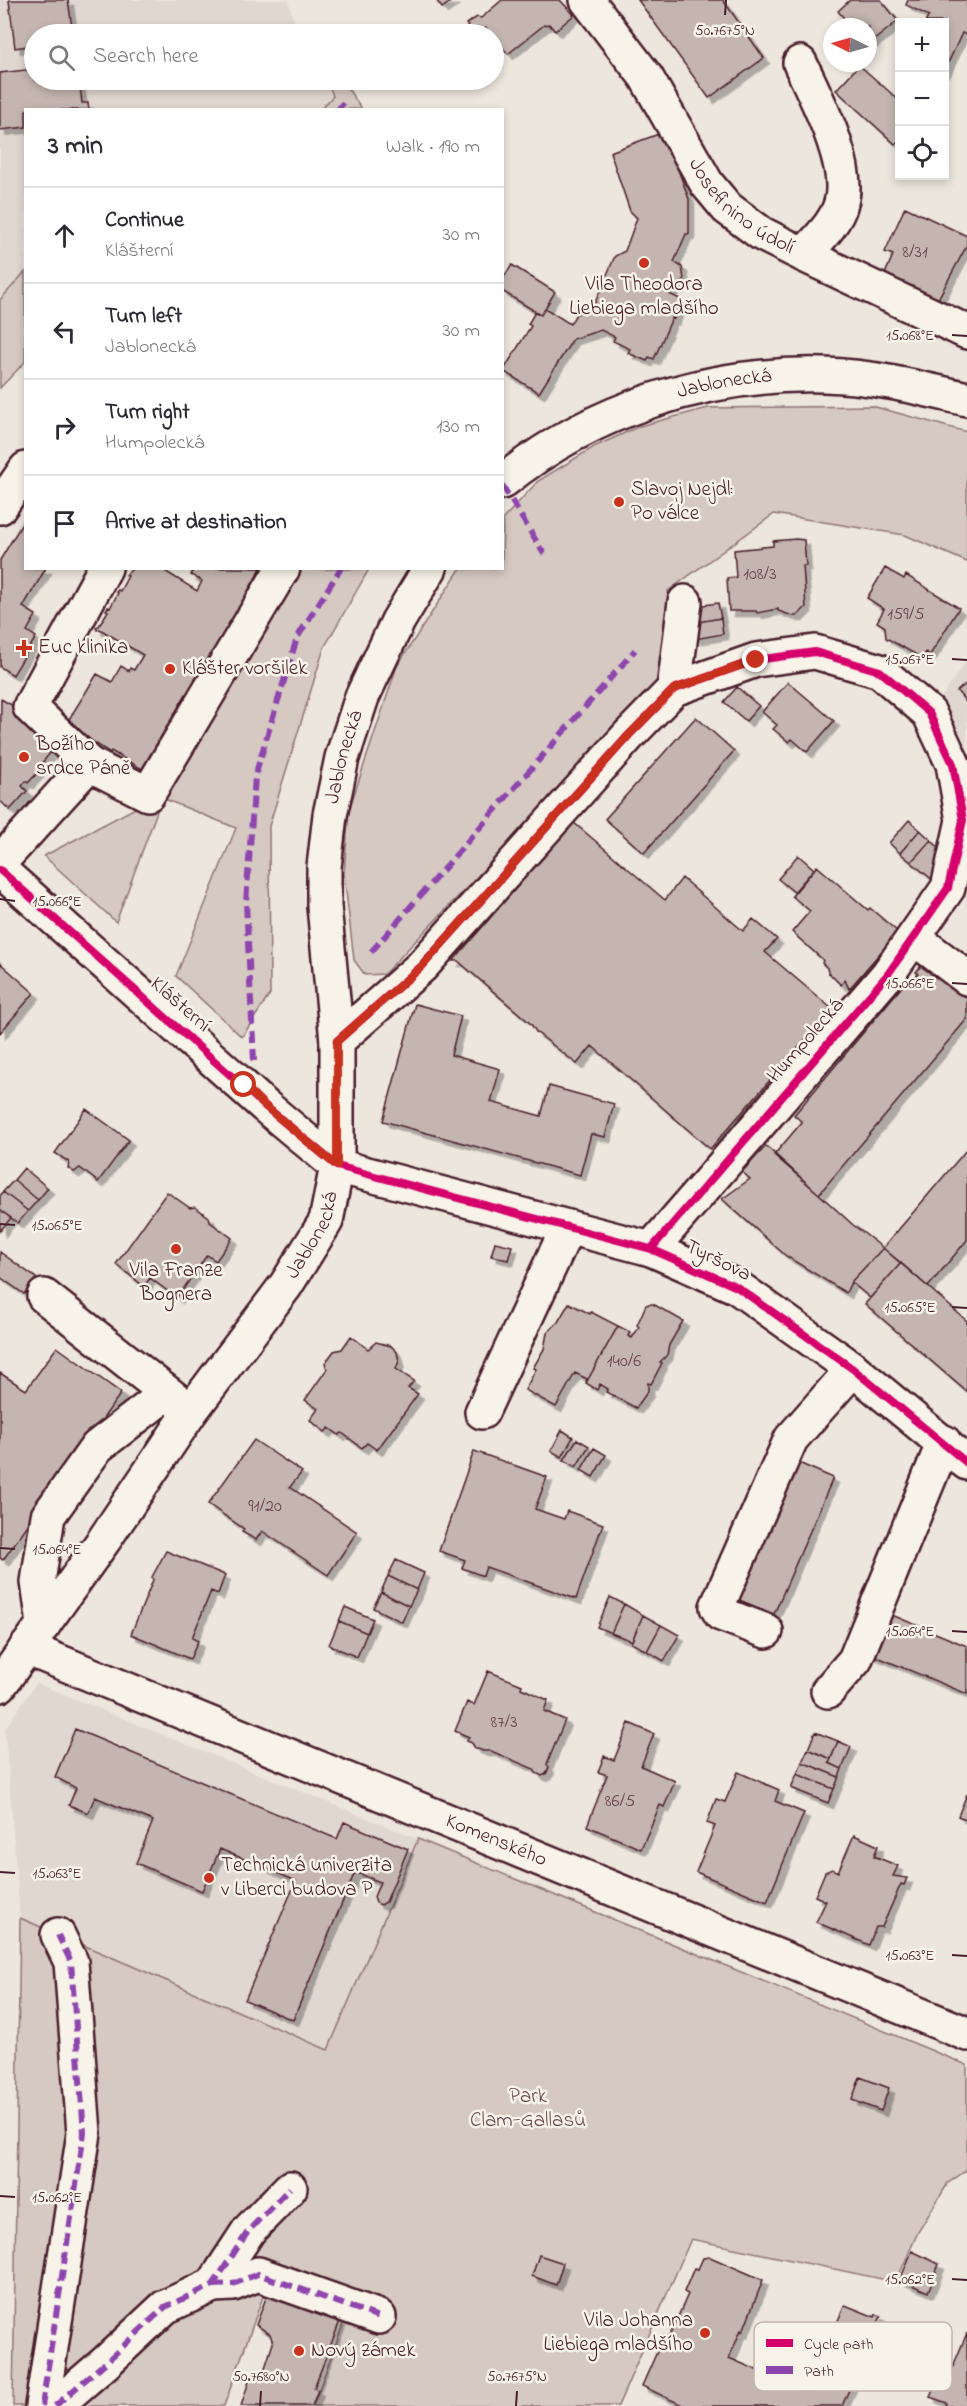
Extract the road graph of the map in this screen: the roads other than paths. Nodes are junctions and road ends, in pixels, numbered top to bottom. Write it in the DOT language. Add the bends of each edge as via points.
graph roads {
  1 [pos="587,0"];
  2 [pos="800,63"];
  3 [pos="804,255"];
  4 [pos="967,332"];
  5 [pos="967,399"];
  6 [pos="24,472"];
  7 [pos="504,481"];
  8 [pos="0,507"];
  9 [pos="104,570"];
  10 [pos="282,570"];
  11 [pos="429,570"];
  12 [pos="685,602"];
  13 [pos="674,689"];
  14 [pos="89,764"];
  15 [pos="964,808"];
  16 [pos="0,862"];
  17 [pos="0,870"];
  18 [pos="914,938"];
  19 [pos="967,978"];
  20 [pos="337,1041"];
  21 [pos="337,1166"];
  22 [pos="568,1227"];
  23 [pos="651,1249"];
  24 [pos="44,1296"];
  25 [pos="853,1369"];
  26 [pos="179,1402"];
  27 [pos="482,1412"];
  28 [pos="955,1452"];
  29 [pos="766,1631"];
  30 [pos="35,1636"];
  31 [pos="0,1685"];
  32 [pos="828,1691"];
  33 [pos="58,1935"];
  34 [pos="967,2034"];
  35 [pos="290,2188"];
  36 [pos="213,2286"];
  37 [pos="379,2317"];
  38 [pos="42,2406"];
  39 [pos="55,2406"];
  1 -- 3 [label="street, Josefinino údolí" via="646,77 707,184 727,208 762,234"];
  2 -- 3 [label="street" via="839,156 842,182 842,202 834,219"];
  3 -- 4 [label="street, Josefinino údolí"];
  5 -- 7 [label="street, Jablonecká" via="887,381 825,375 768,376 713,383 603,419 553,446"];
  6 -- 8 [label="street"];
  9 -- 14 [label="street" via="30,707"];
  10 -- 14 [label="street" via="148,794"];
  11 -- 20 [label="street, Jablonecká" via="398,621 363,697 342,758 330,814 324,906"];
  12 -- 13 [label="street"];
  13 -- 15 [label="street, Humpolecká" via="756,660 815,652 880,671 929,713 952,764"];
  13 -- 20 [label="street, Humpolecká" via="422,966"];
  14 -- 16 [label="street"];
  15 -- 18 [label="street, Humpolecká" via="948,888"];
  17 -- 21 [label="street, Klášterní"];
  18 -- 19 [label="street"];
  18 -- 23 [label="street, Humpolecká" via="888,974"];
  20 -- 21 [label="street, Jablonecká"];
  21 -- 22 [label="street, Tyršova"];
  21 -- 26 [label="street, Jablonecká" via="326,1221 308,1253"];
  22 -- 23 [label="street, Tyršova"];
  22 -- 27 [label="street"];
  23 -- 25 [label="street, Tyršova" via="737,1287"];
  24 -- 26 [label="street"];
  25 -- 28 [label="street, Tyršova"];
  25 -- 29 [label="street" via="791,1439 717,1608 721,1614"];
  26 -- 30 [label="street, Jablonecká"];
  26 -- 30 [label="street" via="97,1447 48,1516"];
  28 -- 32 [label="street" via="855,1660"];
  30 -- 31 [label="street, Jablonecká"];
  30 -- 34 [label="street, Komenského"];
  33 -- 38 [label="street" via="71,1962 84,2133"];
  35 -- 36 [label="street" via="249,2230"];
  36 -- 37 [label="street" via="233,2284 258,2274"];
  36 -- 39 [label="street" via="165,2307"];
}
